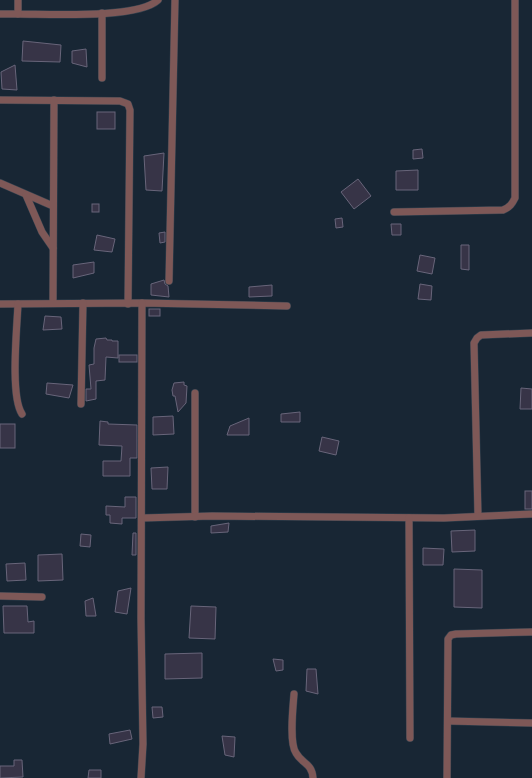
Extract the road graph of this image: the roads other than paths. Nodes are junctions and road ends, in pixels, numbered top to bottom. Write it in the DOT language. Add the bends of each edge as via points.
graph roads {
  1 [pos="18,0"];
  2 [pos="158,0"];
  3 [pos="175,0"];
  4 [pos="515,0"];
  5 [pos="102,13"];
  6 [pos="0,14"];
  7 [pos="18,14"];
  8 [pos="102,78"];
  9 [pos="0,100"];
  10 [pos="54,100"];
  11 [pos="0,183"];
  12 [pos="26,195"];
  13 [pos="53,206"];
  14 [pos="394,212"];
  15 [pos="53,248"];
  16 [pos="169,281"];
  17 [pos="142,303"];
  18 [pos="0,304"];
  19 [pos="18,304"];
  20 [pos="53,304"];
  21 [pos="82,304"];
  22 [pos="128,304"];
  23 [pos="287,306"];
  24 [pos="532,334"];
  25 [pos="195,393"];
  26 [pos="81,404"];
  27 [pos="22,414"];
  28 [pos="532,514"];
  29 [pos="195,516"];
  30 [pos="478,516"];
  31 [pos="142,518"];
  32 [pos="409,518"];
  33 [pos="0,596"];
  34 [pos="42,597"];
  35 [pos="531,632"];
  36 [pos="294,694"];
  37 [pos="448,721"];
  38 [pos="532,723"];
  39 [pos="410,738"];
  40 [pos="141,778"];
  41 [pos="314,778"];
  42 [pos="447,778"];
  1 -- 7 [label="street"];
  2 -- 5 [label="street" via="146,8"];
  3 -- 16 [label="street"];
  4 -- 14 [label="street" via="513,203 503,210"];
  5 -- 7 [label="street"];
  5 -- 8 [label="street"];
  6 -- 7 [label="street"];
  9 -- 10 [label="street"];
  10 -- 13 [label="street"];
  10 -- 22 [label="street" via="120,101 128,104"];
  11 -- 12 [label="street"];
  12 -- 13 [label="street"];
  12 -- 15 [label="street" via="42,232"];
  13 -- 15 [label="street"];
  15 -- 20 [label="street"];
  17 -- 22 [label="street"];
  17 -- 23 [label="street"];
  17 -- 31 [label="street"];
  18 -- 19 [label="street"];
  19 -- 20 [label="street"];
  19 -- 27 [label="street" via="16,400"];
  20 -- 21 [label="street"];
  21 -- 22 [label="street"];
  21 -- 26 [label="street"];
  24 -- 30 [label="street" via="481,335 474,343"];
  25 -- 29 [label="street"];
  28 -- 30 [label="street"];
  29 -- 31 [label="street"];
  29 -- 32 [label="street"];
  30 -- 32 [label="street"];
  31 -- 40 [label="street"];
  32 -- 39 [label="street"];
  33 -- 34 [label="street"];
  35 -- 37 [label="street" via="451,635 448,639"];
  36 -- 41 [label="street" via="292,743 296,754 311,768"];
  37 -- 38 [label="street"];
  37 -- 42 [label="street"];
}
